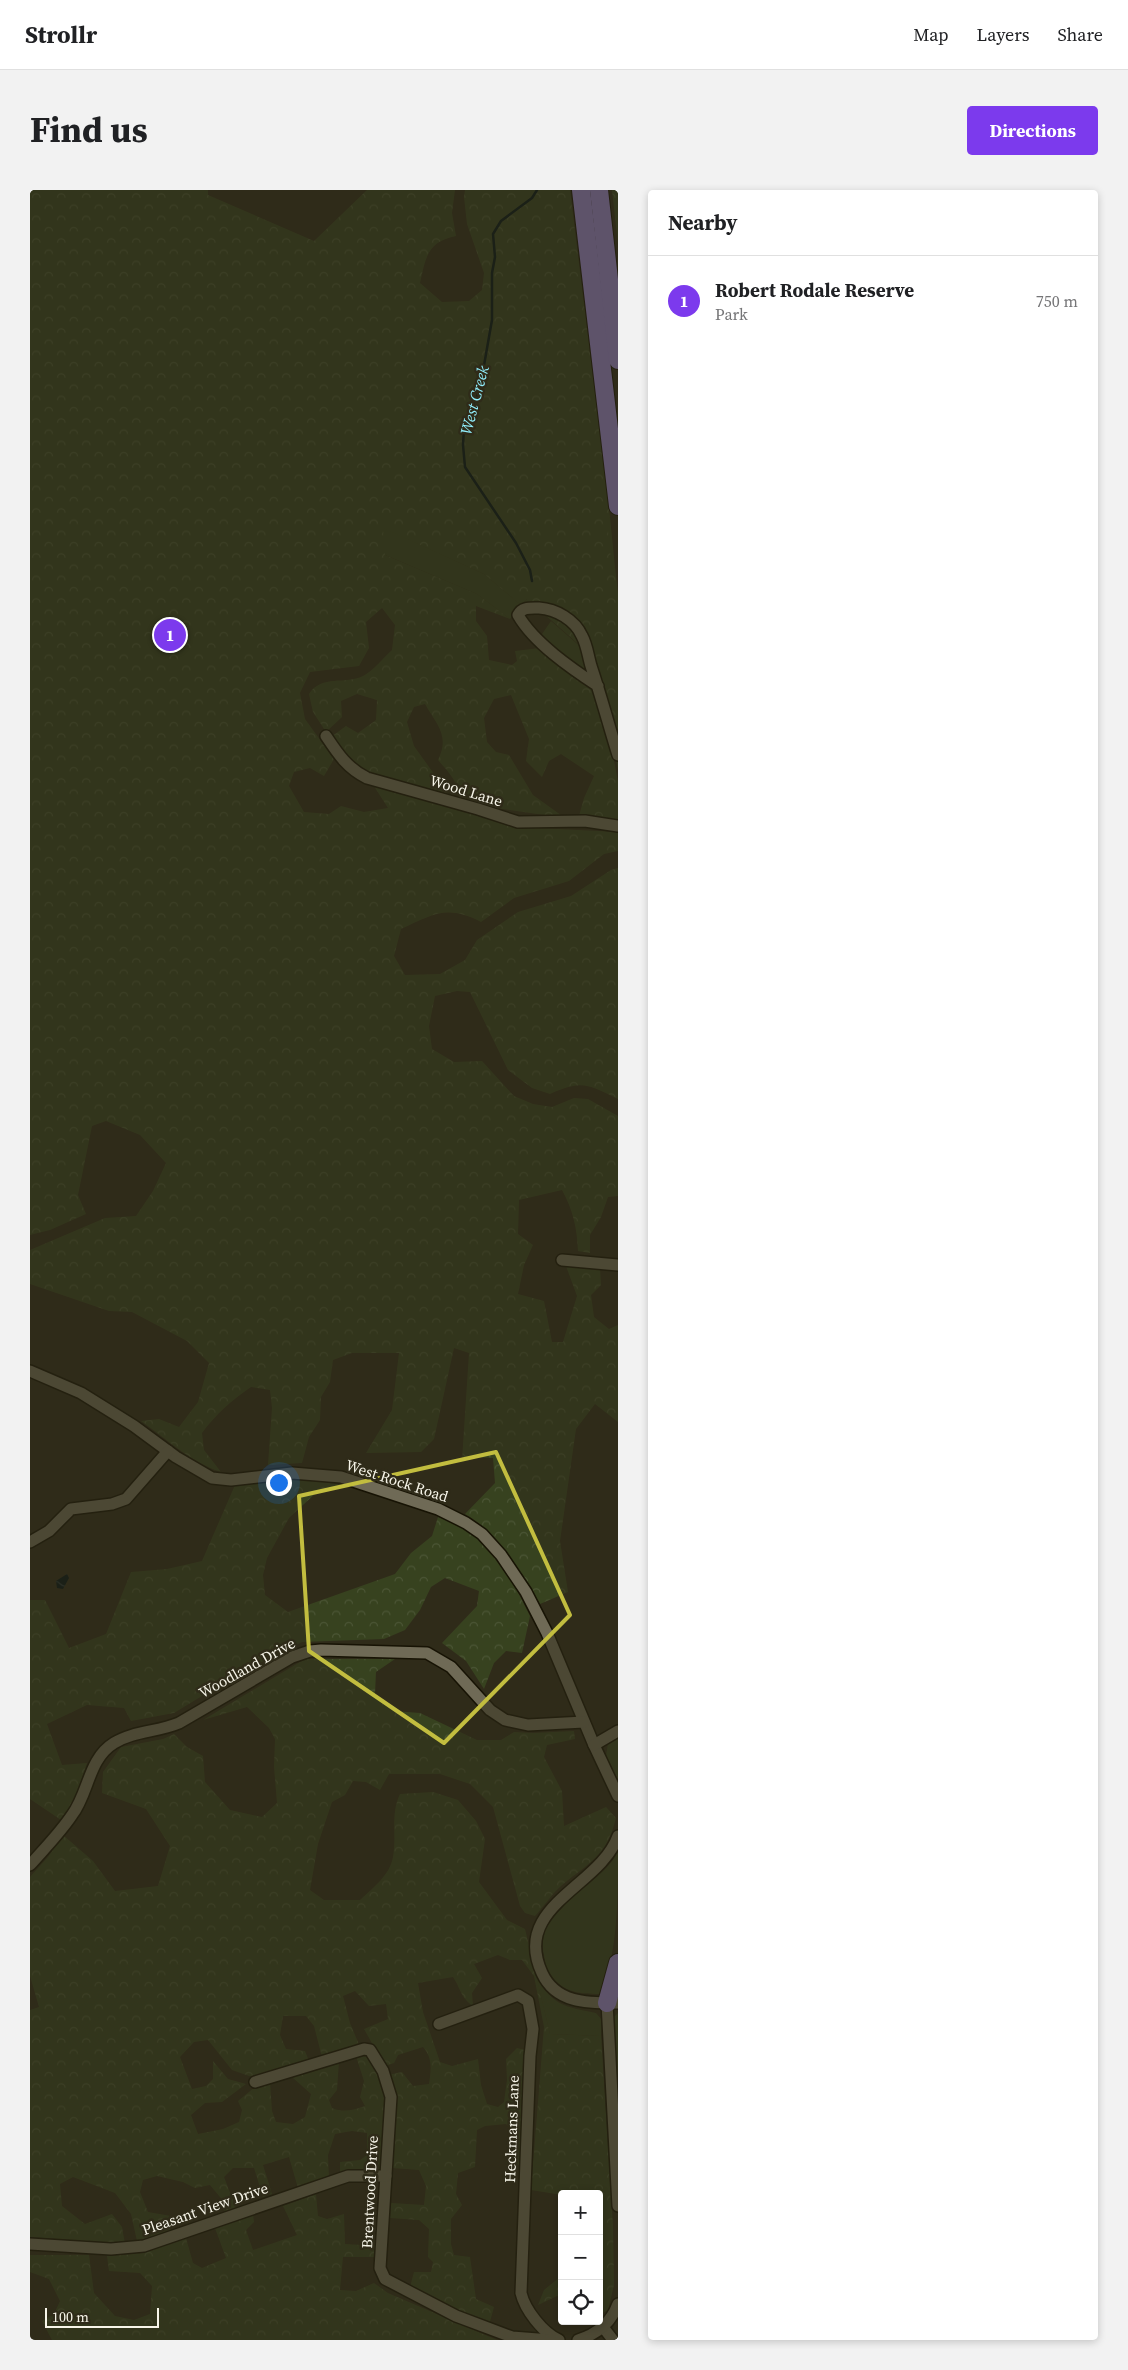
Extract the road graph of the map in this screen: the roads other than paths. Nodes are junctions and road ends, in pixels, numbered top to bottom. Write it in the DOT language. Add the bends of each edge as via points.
graph roads {
  1 [pos="581,190"];
  2 [pos="599,190"];
  3 [pos="618,360"];
  4 [pos="618,506"];
  5 [pos="598,686"];
  6 [pos="326,736"];
  7 [pos="618,756"];
  8 [pos="618,826"];
  9 [pos="562,1260"];
  10 [pos="618,1264"];
  11 [pos="30,1371"];
  12 [pos="168,1452"];
  13 [pos="30,1542"];
  14 [pos="584,1722"];
  15 [pos="618,1730"];
  16 [pos="594,1745"];
  17 [pos="618,1796"];
  18 [pos="618,1836"];
  19 [pos="30,1865"];
  20 [pos="618,1963"];
  21 [pos="612,2003"];
  22 [pos="439,2024"];
  23 [pos="256,2082"];
  24 [pos="386,2176"];
  25 [pos="618,2206"];
  26 [pos="30,2244"];
  27 [pos="618,2304"];
  28 [pos="603,2327"];
  29 [pos="551,2340"];
  30 [pos="560,2340"];
  31 [pos="578,2340"];
  32 [pos="613,2340"];
  1 -- 4 [label="highway"];
  2 -- 3 [label="highway"];
  5 -- 5 [label="street" via="582,636 574,625 564,616 546,608 523,609 520,612 518,616 530,631 573,669"];
  5 -- 7 [label="street"];
  6 -- 8 [label="street, Wood Lane" via="341,760 367,778 518,822 585,821"];
  9 -- 10 [label="street"];
  11 -- 12 [label="street, West Rock Road" via="81,1393"];
  12 -- 13 [label="street" via="126,1499 72,1510 49,1531"];
  12 -- 14 [label="street, West Rock Road" via="202,1474 221,1480 292,1473 341,1477 438,1509 482,1534 501,1554 526,1592"];
  14 -- 16 [label="street, West Rock Road"];
  14 -- 19 [label="street, Woodland Drive" via="528,1725 504,1720 490,1710 451,1667 427,1653 303,1652 180,1723 111,1745 97,1760 72,1815"];
  15 -- 16 [label="street"];
  16 -- 17 [label="street, West Rock Road"];
  18 -- 21 [label="street" via="605,1859 547,1914 536,1940 538,1966 555,1990 574,2001"];
  20 -- 21 [label="highway"];
  21 -- 25 [label="street"];
  22 -- 30 [label="street, Heckmans Lane" via="518,1996 528,2001 533,2029 521,2293 526,2306 543,2328"];
  23 -- 24 [label="street, Brentwood Drive" via="364,2049 370,2050 383,2071 391,2097"];
  24 -- 26 [label="street, Pleasant View Drive" via="348,2176 144,2246 111,2249"];
  24 -- 29 [label="street, Brentwood Drive" via="380,2268 385,2279 456,2316 512,2337"];
  27 -- 28 [label="street"];
  28 -- 31 [label="street"];
  28 -- 32 [label="street"];
}
